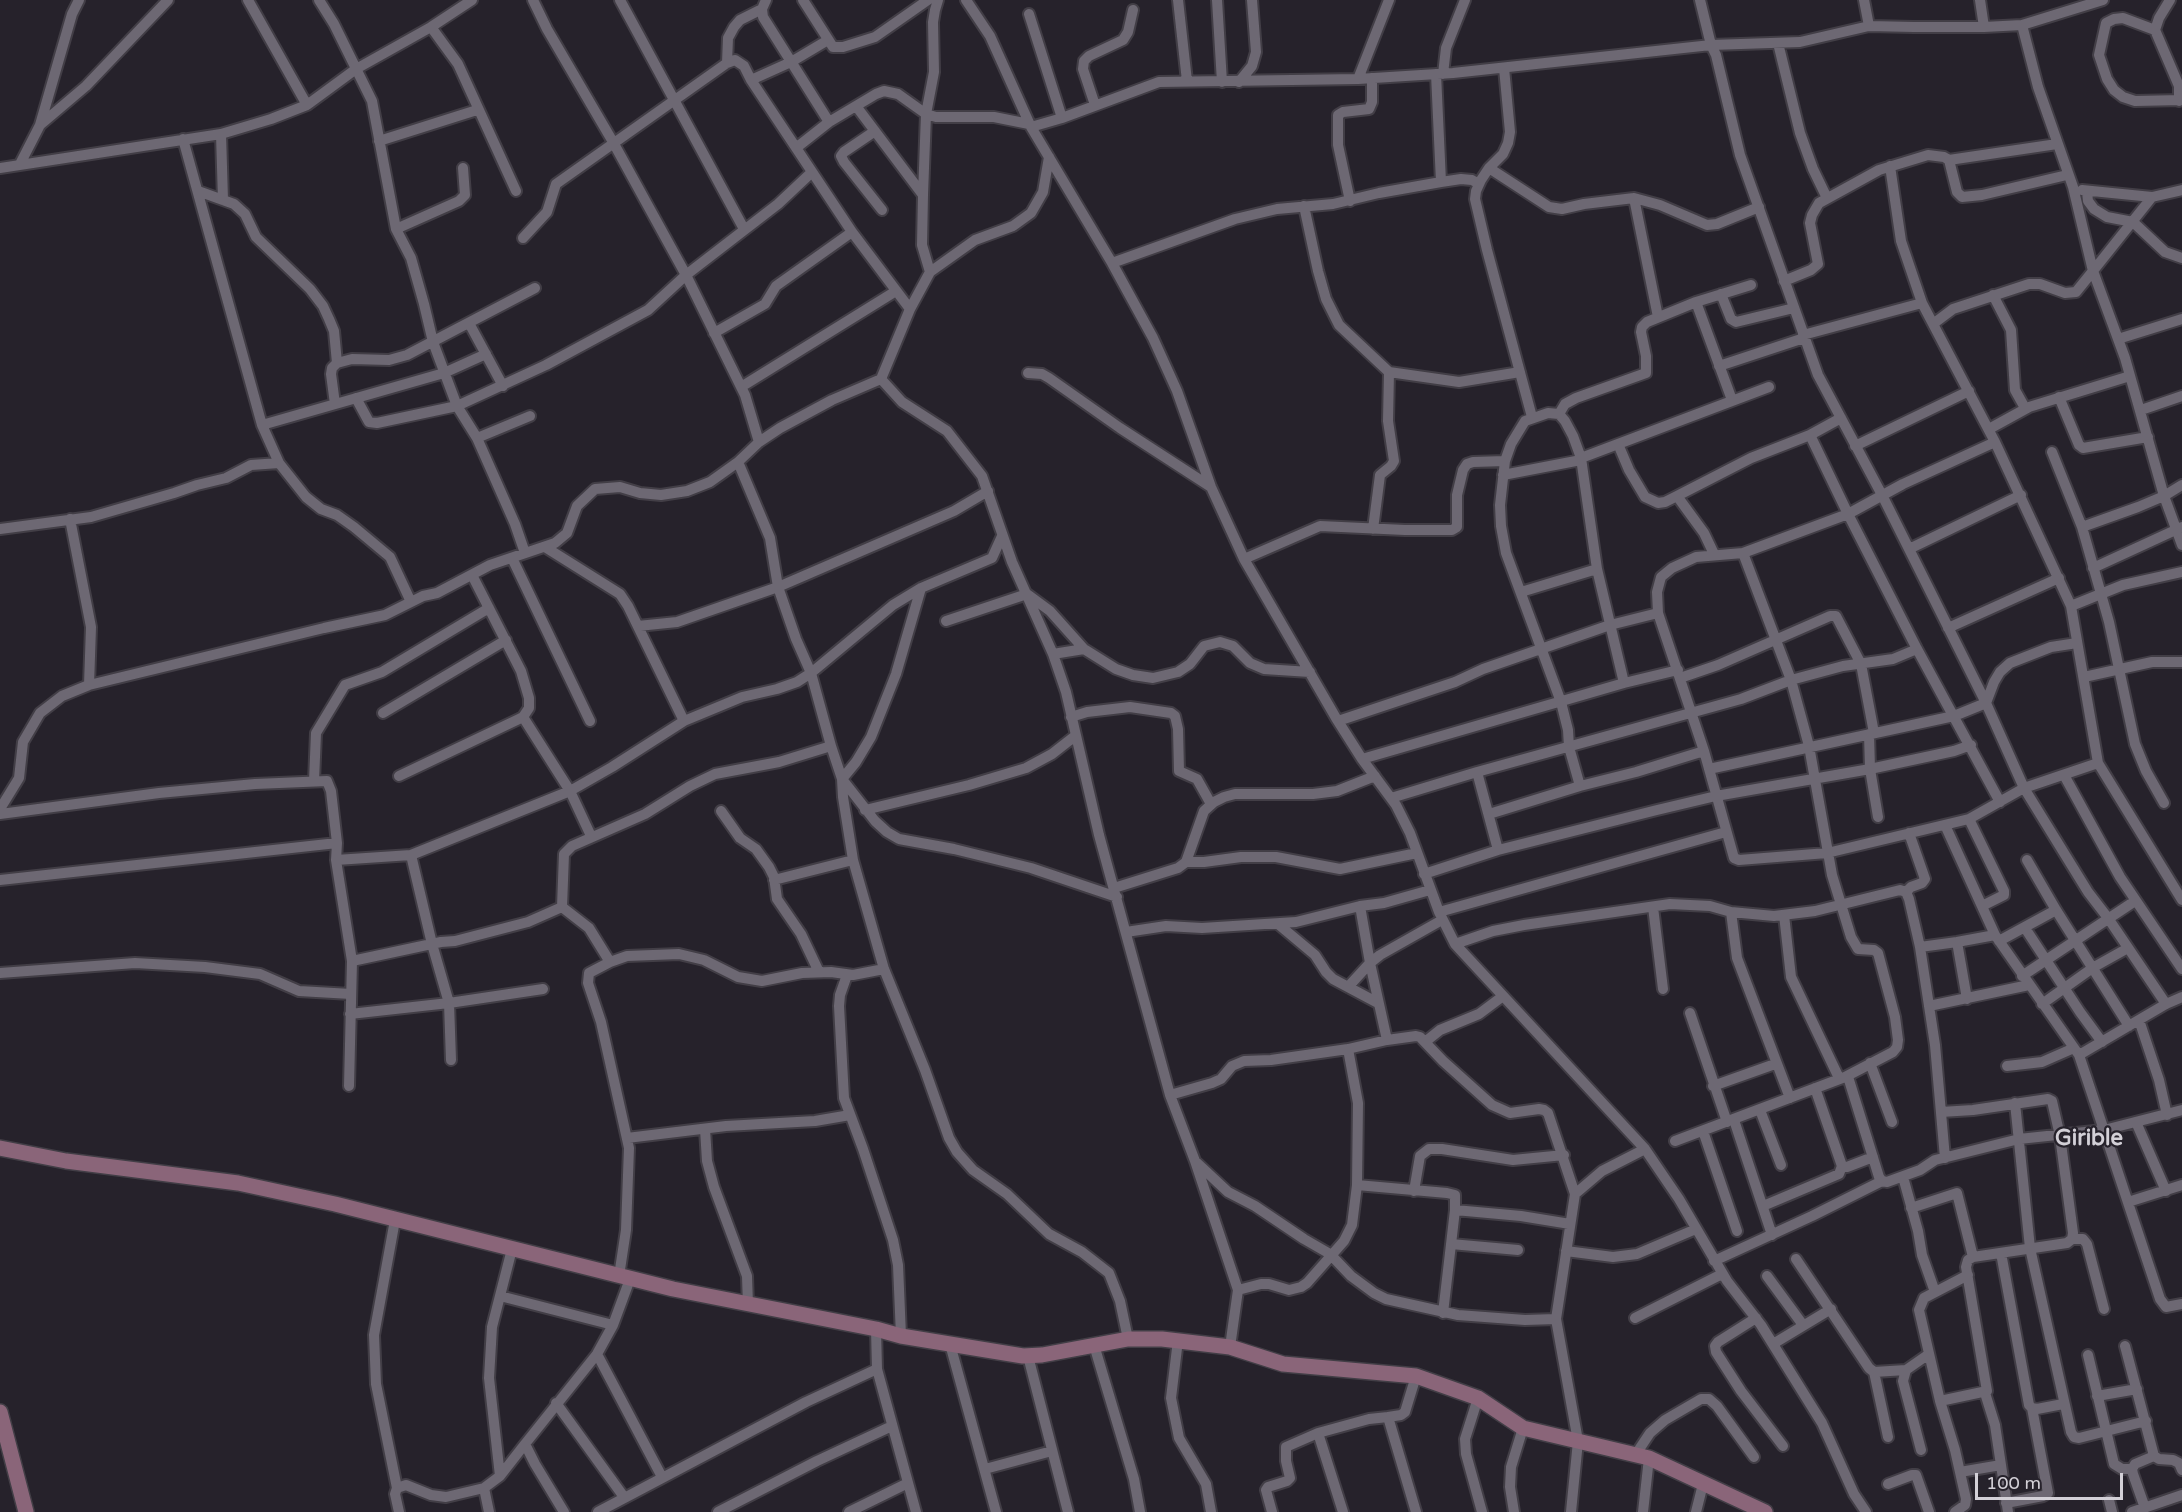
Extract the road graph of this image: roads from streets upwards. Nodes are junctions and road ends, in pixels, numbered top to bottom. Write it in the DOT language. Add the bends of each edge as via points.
graph roads {
  1 [pos="79,0"];
  2 [pos="168,0"];
  3 [pos="248,0"];
  4 [pos="319,0"];
  5 [pos="472,0"];
  6 [pos="533,0"];
  7 [pos="620,0"];
  8 [pos="803,0"];
  9 [pos="928,0"];
  10 [pos="938,0"];
  11 [pos="966,0"];
  12 [pos="1178,0"];
  13 [pos="1217,0"];
  14 [pos="1252,0"];
  15 [pos="1389,0"];
  16 [pos="1465,0"];
  17 [pos="1700,0"];
  18 [pos="1864,0"];
  19 [pos="1980,0"];
  20 [pos="2062,0"];
  21 [pos="2103,0"];
  22 [pos="2170,0"];
  23 [pos="764,4"];
  24 [pos="1133,10"];
  25 [pos="2065,11"];
  26 [pos="1029,14"];
  27 [pos="2022,25"];
  28 [pos="1869,26"];
  29 [pos="431,27"];
  30 [pos="1984,27"];
  31 [pos="2155,30"];
  32 [pos="828,40"];
  33 [pos="1778,43"];
  34 [pos="1711,45"];
  35 [pos="791,62"];
  36 [pos="727,63"];
  37 [pos="1504,68"];
  38 [pos="357,69"];
  39 [pos="1439,74"];
  40 [pos="1372,78"];
  41 [pos="1358,79"];
  42 [pos="751,80"];
  43 [pos="1187,81"];
  44 [pos="1222,82"];
  45 [pos="1239,82"];
  46 [pos="2180,100"];
  47 [pos="673,102"];
  48 [pos="307,105"];
  49 [pos="1095,105"];
  50 [pos="856,106"];
  51 [pos="477,110"];
  52 [pos="926,114"];
  53 [pos="1062,118"];
  54 [pos="828,122"];
  55 [pos="40,125"];
  56 [pos="1030,125"];
  57 [pos="875,131"];
  58 [pos="221,134"];
  59 [pos="183,139"];
  60 [pos="379,141"];
  61 [pos="613,142"];
  62 [pos="2057,144"];
  63 [pos="796,148"];
  64 [pos="1049,157"];
  65 [pos="1949,160"];
  66 [pos="20,164"];
  67 [pos="1890,166"];
  68 [pos="0,168"];
  69 [pos="463,168"];
  70 [pos="1489,168"];
  71 [pos="812,172"];
  72 [pos="2067,175"];
  73 [pos="1441,182"];
  74 [pos="1479,184"];
  75 [pos="2073,187"];
  76 [pos="2182,190"];
  77 [pos="198,191"];
  78 [pos="516,191"];
  79 [pos="2087,192"];
  80 [pos="923,195"];
  81 [pos="2152,197"];
  82 [pos="1634,198"];
  83 [pos="1827,198"];
  84 [pos="223,200"];
  85 [pos="1350,201"];
  86 [pos="1304,206"];
  87 [pos="1759,207"];
  88 [pos="882,210"];
  89 [pos="2133,222"];
  90 [pos="396,229"];
  91 [pos="744,229"];
  92 [pos="852,232"];
  93 [pos="523,238"];
  94 [pos="2182,258"];
  95 [pos="1112,263"];
  96 [pos="2093,271"];
  97 [pos="930,272"];
  98 [pos="686,275"];
  99 [pos="1784,281"];
  100 [pos="1751,285"];
  101 [pos="535,288"];
  102 [pos="896,291"];
  103 [pos="1721,294"];
  104 [pos="1993,295"];
  105 [pos="1696,302"];
  106 [pos="1922,303"];
  107 [pos="1794,308"];
  108 [pos="910,309"];
  109 [pos="1658,317"];
  110 [pos="2182,319"];
  111 [pos="469,323"];
  112 [pos="1933,324"];
  113 [pos="714,333"];
  114 [pos="1804,337"];
  115 [pos="2118,339"];
  116 [pos="433,342"];
  117 [pos="486,354"];
  118 [pos="337,363"];
  119 [pos="1719,366"];
  120 [pos="1389,372"];
  121 [pos="1520,372"];
  122 [pos="444,373"];
  123 [pos="1028,373"];
  124 [pos="2130,376"];
  125 [pos="881,380"];
  126 [pos="503,386"];
  127 [pos="741,387"];
  128 [pos="1769,387"];
  129 [pos="1969,391"];
  130 [pos="2182,396"];
  131 [pos="356,398"];
  132 [pos="2059,398"];
  133 [pos="1732,400"];
  134 [pos="335,404"];
  135 [pos="457,406"];
  136 [pos="2025,408"];
  137 [pos="2141,410"];
  138 [pos="1559,414"];
  139 [pos="530,416"];
  140 [pos="1532,417"];
  141 [pos="1841,418"];
  142 [pos="262,425"];
  143 [pos="1989,429"];
  144 [pos="1810,435"];
  145 [pos="2148,437"];
  146 [pos="477,438"];
  147 [pos="759,441"];
  148 [pos="1995,442"];
  149 [pos="1618,444"];
  150 [pos="1856,446"];
  151 [pos="2052,452"];
  152 [pos="1581,459"];
  153 [pos="1505,461"];
  154 [pos="738,462"];
  155 [pos="279,463"];
  156 [pos="1503,475"];
  157 [pos="2182,485"];
  158 [pos="1211,487"];
  159 [pos="988,491"];
  160 [pos="1882,495"];
  161 [pos="2020,495"];
  162 [pos="1677,496"];
  163 [pos="2164,496"];
  164 [pos="1848,514"];
  165 [pos="70,519"];
  166 [pos="2082,527"];
  167 [pos="2179,528"];
  168 [pos="0,529"];
  169 [pos="1372,529"];
  170 [pos="1002,536"];
  171 [pos="2182,545"];
  172 [pos="545,547"];
  173 [pos="1909,549"];
  174 [pos="525,553"];
  175 [pos="1743,553"];
  176 [pos="1714,554"];
  177 [pos="512,558"];
  178 [pos="992,558"];
  179 [pos="1244,559"];
  180 [pos="1012,562"];
  181 [pos="2093,568"];
  182 [pos="1597,569"];
  183 [pos="2182,572"];
  184 [pos="472,575"];
  185 [pos="2059,578"];
  186 [pos="778,587"];
  187 [pos="921,588"];
  188 [pos="1521,592"];
  189 [pos="1027,594"];
  190 [pos="2101,595"];
  191 [pos="411,602"];
  192 [pos="2071,606"];
  193 [pos="489,608"];
  194 [pos="1658,613"];
  195 [pos="946,621"];
  196 [pos="1610,625"];
  197 [pos="638,626"];
  198 [pos="1948,628"];
  199 [pos="1777,639"];
  200 [pos="506,640"];
  201 [pos="2077,643"];
  202 [pos="1084,649"];
  203 [pos="1542,649"];
  204 [pos="1917,649"];
  205 [pos="1053,654"];
  206 [pos="2182,662"];
  207 [pos="1861,664"];
  208 [pos="2117,669"];
  209 [pos="1310,672"];
  210 [pos="811,673"];
  211 [pos="1679,674"];
  212 [pos="2084,677"];
  213 [pos="1791,680"];
  214 [pos="1624,683"];
  215 [pos="89,685"];
  216 [pos="1561,702"];
  217 [pos="1986,703"];
  218 [pos="383,713"];
  219 [pos="1692,713"];
  220 [pos="1954,716"];
  221 [pos="523,717"];
  222 [pos="1071,717"];
  223 [pos="590,721"];
  224 [pos="684,721"];
  225 [pos="1338,721"];
  226 [pos="1871,733"];
  227 [pos="1075,736"];
  228 [pos="1971,745"];
  229 [pos="831,746"];
  230 [pos="1809,746"];
  231 [pos="1569,747"];
  232 [pos="1704,751"];
  233 [pos="1362,759"];
  234 [pos="2098,763"];
  235 [pos="1709,769"];
  236 [pos="1870,769"];
  237 [pos="1477,772"];
  238 [pos="2064,774"];
  239 [pos="399,776"];
  240 [pos="1375,776"];
  241 [pos="842,779"];
  242 [pos="1815,780"];
  243 [pos="314,781"];
  244 [pos="1580,786"];
  245 [pos="2024,788"];
  246 [pos="570,791"];
  247 [pos="1716,796"];
  248 [pos="1391,798"];
  249 [pos="2000,802"];
  250 [pos="2164,803"];
  251 [pos="1211,804"];
  252 [pos="0,809"];
  253 [pos="866,810"];
  254 [pos="721,811"];
  255 [pos="0,814"];
  256 [pos="1489,814"];
  257 [pos="1878,817"];
  258 [pos="1969,819"];
  259 [pos="1945,825"];
  260 [pos="1726,832"];
  261 [pos="1909,833"];
  262 [pos="591,836"];
  263 [pos="337,843"];
  264 [pos="1498,849"];
  265 [pos="1417,853"];
  266 [pos="1827,853"];
  267 [pos="411,855"];
  268 [pos="336,860"];
  269 [pos="853,860"];
  270 [pos="2027,860"];
  271 [pos="1186,861"];
  272 [pos="1424,874"];
  273 [pos="0,880"];
  274 [pos="774,880"];
  275 [pos="1430,890"];
  276 [pos="1116,892"];
  277 [pos="1906,892"];
  278 [pos="2182,900"];
  279 [pos="2136,901"];
  280 [pos="1360,906"];
  281 [pos="1842,906"];
  282 [pos="1982,906"];
  283 [pos="562,907"];
  284 [pos="1653,907"];
  285 [pos="2056,910"];
  286 [pos="1731,912"];
  287 [pos="1784,915"];
  288 [pos="1441,916"];
  289 [pos="2108,918"];
  290 [pos="1278,924"];
  291 [pos="2025,927"];
  292 [pos="1126,932"];
  293 [pos="1997,938"];
  294 [pos="2075,939"];
  295 [pos="1957,942"];
  296 [pos="432,944"];
  297 [pos="1455,944"];
  298 [pos="1920,947"];
  299 [pos="2128,948"];
  300 [pos="2046,960"];
  301 [pos="352,961"];
  302 [pos="610,962"];
  303 [pos="1370,963"];
  304 [pos="2094,967"];
  305 [pos="884,969"];
  306 [pos="2182,969"];
  307 [pos="819,972"];
  308 [pos="0,973"];
  309 [pos="847,975"];
  310 [pos="2026,981"];
  311 [pos="1348,987"];
  312 [pos="2065,988"];
  313 [pos="543,989"];
  314 [pos="1663,989"];
  315 [pos="351,994"];
  316 [pos="1503,996"];
  317 [pos="2182,997"];
  318 [pos="1967,999"];
  319 [pos="449,1003"];
  320 [pos="1378,1003"];
  321 [pos="2042,1004"];
  322 [pos="2166,1004"];
  323 [pos="1929,1006"];
  324 [pos="1690,1013"];
  325 [pos="350,1014"];
  326 [pos="2139,1020"];
  327 [pos="2129,1026"];
  328 [pos="1387,1040"];
  329 [pos="1425,1042"];
  330 [pos="2102,1042"];
  331 [pos="1348,1049"];
  332 [pos="2077,1052"];
  333 [pos="451,1060"];
  334 [pos="1870,1063"];
  335 [pos="1775,1064"];
  336 [pos="2007,1066"];
  337 [pos="1842,1078"];
  338 [pos="349,1086"];
  339 [pos="1713,1086"];
  340 [pos="1815,1088"];
  341 [pos="1170,1095"];
  342 [pos="1790,1098"];
  343 [pos="2015,1103"];
  344 [pos="1760,1110"];
  345 [pos="2182,1110"];
  346 [pos="1941,1112"];
  347 [pos="850,1115"];
  348 [pos="2167,1115"];
  349 [pos="1731,1121"];
  350 [pos="1892,1122"];
  351 [pos="2136,1122"];
  352 [pos="705,1129"];
  353 [pos="2104,1130"];
  354 [pos="1703,1131"];
  355 [pos="2060,1136"];
  356 [pos="627,1138"];
  357 [pos="2019,1139"];
  358 [pos="1675,1141"];
  359 [pos="0,1148"];
  360 [pos="1645,1149"];
  361 [pos="1564,1155"];
  362 [pos="1873,1157"];
  363 [pos="1945,1158"];
  364 [pos="1195,1161"];
  365 [pos="1781,1165"];
  366 [pos="1842,1166"];
  367 [pos="1903,1177"];
  368 [pos="1882,1181"];
  369 [pos="1357,1185"];
  370 [pos="2182,1185"];
  371 [pos="1414,1191"];
  372 [pos="2166,1191"];
  373 [pos="1575,1194"];
  374 [pos="2128,1202"];
  375 [pos="1763,1206"];
  376 [pos="1911,1208"];
  377 [pos="1455,1210"];
  378 [pos="395,1220"];
  379 [pos="1570,1224"];
  380 [pos="1696,1229"];
  381 [pos="1737,1232"];
  382 [pos="1772,1235"];
  383 [pos="2072,1239"];
  384 [pos="1451,1244"];
  385 [pos="2030,1248"];
  386 [pos="512,1249"];
  387 [pos="1518,1250"];
  388 [pos="1566,1251"];
  389 [pos="2001,1253"];
  390 [pos="1330,1254"];
  391 [pos="1973,1257"];
  392 [pos="1796,1258"];
  393 [pos="1714,1261"];
  394 [pos="1722,1274"];
  395 [pos="1968,1275"];
  396 [pos="1767,1276"];
  397 [pos="624,1277"];
  398 [pos="1238,1290"];
  399 [pos="1935,1292"];
  400 [pos="500,1296"];
  401 [pos="2182,1304"];
  402 [pos="748,1305"];
  403 [pos="1831,1308"];
  404 [pos="2104,1309"];
  405 [pos="1443,1313"];
  406 [pos="1635,1318"];
  407 [pos="1756,1318"];
  408 [pos="1557,1319"];
  409 [pos="614,1325"];
  410 [pos="1803,1325"];
  411 [pos="876,1329"];
  412 [pos="901,1336"];
  413 [pos="1128,1339"];
  414 [pos="1178,1340"];
  415 [pos="950,1344"];
  416 [pos="1773,1344"];
  417 [pos="1094,1345"];
  418 [pos="2125,1346"];
  419 [pos="1230,1347"];
  420 [pos="597,1354"];
  421 [pos="1929,1354"];
  422 [pos="2088,1355"];
  423 [pos="1028,1356"];
  424 [pos="877,1369"];
  425 [pos="1906,1371"];
  426 [pos="1874,1372"];
  427 [pos="1416,1376"];
  428 [pos="2137,1389"];
  429 [pos="1985,1393"];
  430 [pos="2097,1396"];
  431 [pos="1478,1398"];
  432 [pos="1940,1401"];
  433 [pos="556,1403"];
  434 [pos="2063,1404"];
  435 [pos="2032,1408"];
  436 [pos="0,1412"];
  437 [pos="1388,1417"];
  438 [pos="2146,1421"];
  439 [pos="892,1426"];
  440 [pos="1523,1428"];
  441 [pos="2106,1431"];
  442 [pos="1318,1433"];
  443 [pos="1888,1437"];
  444 [pos="1578,1441"];
  445 [pos="525,1444"];
  446 [pos="1783,1446"];
  447 [pos="1921,1450"];
  448 [pos="1052,1451"];
  449 [pos="1642,1456"];
  450 [pos="2154,1456"];
  451 [pos="1754,1457"];
  452 [pos="2001,1465"];
  453 [pos="985,1469"];
  454 [pos="2132,1469"];
  455 [pos="2182,1470"];
  456 [pos="1960,1472"];
  457 [pos="500,1476"];
  458 [pos="662,1477"];
  459 [pos="908,1483"];
  460 [pos="1703,1484"];
  461 [pos="1888,1484"];
  462 [pos="397,1488"];
  463 [pos="484,1488"];
  464 [pos="2182,1495"];
  465 [pos="624,1497"];
  466 [pos="2109,1500"];
  467 [pos="2007,1507"];
  468 [pos="2145,1508"];
  469 [pos="26,1512"];
  470 [pos="399,1512"];
  471 [pos="489,1512"];
  472 [pos="564,1512"];
  473 [pos="598,1512"];
  474 [pos="718,1512"];
  475 [pos="849,1512"];
  476 [pos="916,1512"];
  477 [pos="996,1512"];
  478 [pos="1068,1512"];
  479 [pos="1140,1512"];
  480 [pos="1211,1512"];
  481 [pos="1272,1512"];
  482 [pos="1343,1512"];
  483 [pos="1416,1512"];
  484 [pos="1482,1512"];
  485 [pos="1514,1512"];
  486 [pos="1571,1512"];
  487 [pos="1643,1512"];
  488 [pos="1696,1512"];
  489 [pos="1765,1512"];
  490 [pos="1866,1512"];
  491 [pos="1929,1512"];
  492 [pos="1955,1512"];
  493 [pos="2112,1512"];
  494 [pos="2132,1512"];
  1 -- 55 [label="street"];
  2 -- 55 [label="street" via="87,86"];
  3 -- 48 [label="street"];
  4 -- 38 [label="street"];
  5 -- 29 [label="street"];
  6 -- 61 [label="street"];
  7 -- 47 [label="street"];
  8 -- 32 [label="street"];
  9 -- 32 [label="street" via="875,37 843,47 833,47"];
  10 -- 52 [label="street" via="933,22 934,72"];
  11 -- 56 [label="street" via="990,36"];
  12 -- 43 [label="street"];
  13 -- 44 [label="street"];
  14 -- 45 [label="street" via="1256,52 1252,66"];
  15 -- 41 [label="street"];
  16 -- 39 [label="street"];
  17 -- 34 [label="street"];
  18 -- 28 [label="street"];
  19 -- 30 [label="street"];
  20 -- 25 [label="street"];
  21 -- 25 [label="street"];
  22 -- 31 [label="street"];
  23 -- 35 [label="street" via="763,16"];
  23 -- 36 [label="street" via="734,27 728,38"];
  24 -- 49 [label="street" via="1123,40 1084,61"];
  25 -- 27 [label="street"];
  26 -- 53 [label="street"];
  27 -- 30 [label="street"];
  27 -- 62 [label="street"];
  28 -- 30 [label="street"];
  28 -- 33 [label="street" via="1800,42"];
  29 -- 38 [label="street"];
  29 -- 51 [label="street" via="458,64"];
  31 -- 46 [label="street" via="2179,86"];
  31 -- 46 [label="street" via="2123,18 2106,23 2099,54 2107,79 2114,90 2135,101"];
  32 -- 35 [label="street"];
  33 -- 34 [label="street"];
  33 -- 83 [label="street" via="1800,133"];
  34 -- 37 [label="street"];
  34 -- 87 [label="street" via="1740,155"];
  35 -- 42 [label="street"];
  35 -- 54 [label="street"];
  36 -- 42 [label="street" via="735,60 744,66"];
  36 -- 47 [label="street"];
  37 -- 39 [label="street"];
  37 -- 70 [label="street" via="1510,132 1503,154"];
  38 -- 48 [label="street"];
  38 -- 60 [label="street" via="372,101"];
  39 -- 40 [label="street"];
  39 -- 73 [label="street"];
  40 -- 41 [label="street"];
  40 -- 85 [label="street" via="1369,109 1338,115 1338,145"];
  41 -- 45 [label="street"];
  42 -- 63 [label="street"];
  43 -- 44 [label="street"];
  43 -- 49 [label="street" via="1159,82"];
  44 -- 45 [label="street"];
  47 -- 61 [label="street"];
  47 -- 91 [label="street"];
  48 -- 58 [label="street"];
  49 -- 53 [label="street"];
  50 -- 52 [label="street" via="890,91"];
  50 -- 54 [label="street"];
  50 -- 57 [label="street"];
  51 -- 60 [label="street"];
  51 -- 78 [label="street"];
  52 -- 56 [label="street" via="945,118 994,117"];
  52 -- 80 [label="street"];
  53 -- 56 [label="street"];
  54 -- 63 [label="street"];
  55 -- 66 [label="street"];
  56 -- 64 [label="street"];
  57 -- 80 [label="street"];
  57 -- 88 [label="street" via="841,156"];
  58 -- 59 [label="street"];
  58 -- 84 [label="street"];
  59 -- 66 [label="street"];
  59 -- 77 [label="street"];
  60 -- 90 [label="street"];
  61 -- 93 [label="street" via="556,184 547,212"];
  61 -- 98 [label="street"];
  62 -- 65 [label="street"];
  62 -- 72 [label="street"];
  63 -- 71 [label="street"];
  64 -- 95 [label="street"];
  64 -- 97 [label="street" via="1043,192 1030,213 1013,226 975,240"];
  65 -- 67 [label="street" via="1928,155"];
  65 -- 72 [label="street" via="1957,192 1962,197"];
  66 -- 68 [label="street"];
  67 -- 83 [label="street"];
  67 -- 106 [label="street" via="1901,241"];
  69 -- 90 [label="street" via="465,195 459,201"];
  70 -- 74 [label="street"];
  70 -- 82 [label="street" via="1549,207 1562,209"];
  71 -- 91 [label="street"];
  71 -- 92 [label="street"];
  72 -- 75 [label="street"];
  73 -- 74 [label="street" via="1472,180"];
  73 -- 85 [label="street"];
  74 -- 121 [label="street" via="1477,207"];
  75 -- 79 [label="street"];
  75 -- 96 [label="street"];
  76 -- 81 [label="street"];
  77 -- 84 [label="street"];
  77 -- 142 [label="street"];
  79 -- 81 [label="street"];
  79 -- 89 [label="street" via="2088,201 2107,218"];
  80 -- 97 [label="street" via="922,245"];
  81 -- 89 [label="street"];
  82 -- 87 [label="street" via="1707,225"];
  82 -- 109 [label="street"];
  83 -- 99 [label="street" via="1815,208 1810,223 1818,264"];
  84 -- 118 [label="street" via="245,214 256,237 323,306 334,331"];
  85 -- 86 [label="street"];
  86 -- 95 [label="street" via="1235,219"];
  86 -- 120 [label="street" via="1318,271 1339,325"];
  87 -- 99 [label="street"];
  89 -- 94 [label="street" via="2164,252"];
  89 -- 96 [label="street"];
  90 -- 116 [label="street" via="411,258"];
  91 -- 98 [label="street"];
  92 -- 102 [label="street"];
  92 -- 113 [label="street" via="776,286 765,304"];
  95 -- 158 [label="street" via="1153,338"];
  96 -- 104 [label="street" via="2076,292 2065,293 2034,283"];
  96 -- 115 [label="street"];
  97 -- 108 [label="street"];
  98 -- 113 [label="street"];
  98 -- 126 [label="street" via="648,310"];
  99 -- 107 [label="street"];
  100 -- 103 [label="street"];
  101 -- 111 [label="street"];
  102 -- 108 [label="street"];
  102 -- 127 [label="street"];
  103 -- 105 [label="street"];
  103 -- 107 [label="street" via="1736,322"];
  104 -- 112 [label="street" via="1953,309"];
  104 -- 136 [label="street" via="2010,330 2015,390"];
  105 -- 109 [label="street"];
  105 -- 119 [label="street"];
  106 -- 112 [label="street"];
  106 -- 114 [label="street"];
  107 -- 114 [label="street"];
  108 -- 125 [label="street"];
  109 -- 138 [label="street" via="1642,327 1646,373 1576,398 1565,404"];
  110 -- 115 [label="street"];
  111 -- 116 [label="street"];
  111 -- 117 [label="street"];
  112 -- 129 [label="street"];
  113 -- 127 [label="street"];
  114 -- 119 [label="street"];
  114 -- 141 [label="street" via="1818,375"];
  115 -- 124 [label="street"];
  116 -- 118 [label="street" via="388,360 351,359"];
  116 -- 122 [label="street"];
  117 -- 122 [label="street"];
  117 -- 126 [label="street"];
  118 -- 134 [label="street" via="331,375"];
  119 -- 133 [label="street"];
  120 -- 121 [label="street" via="1459,382"];
  120 -- 169 [label="street" via="1388,421 1394,461 1380,475"];
  121 -- 140 [label="street"];
  122 -- 131 [label="street"];
  122 -- 135 [label="street"];
  123 -- 158 [label="street" via="1049,378"];
  124 -- 132 [label="street"];
  124 -- 137 [label="street"];
  125 -- 147 [label="street" via="832,400"];
  125 -- 159 [label="street" via="902,402 946,431 982,476"];
  126 -- 135 [label="street"];
  127 -- 147 [label="street"];
  128 -- 133 [label="street"];
  129 -- 143 [label="street"];
  129 -- 150 [label="street"];
  130 -- 137 [label="street"];
  131 -- 134 [label="street"];
  131 -- 135 [label="street" via="369,422 376,423"];
  132 -- 136 [label="street"];
  132 -- 145 [label="street" via="2083,448"];
  133 -- 149 [label="street"];
  134 -- 142 [label="street"];
  135 -- 146 [label="street"];
  136 -- 143 [label="street"];
  137 -- 145 [label="street"];
  138 -- 140 [label="street"];
  138 -- 152 [label="street" via="1574,436"];
  139 -- 146 [label="street"];
  140 -- 153 [label="street" via="1518,430"];
  141 -- 144 [label="street"];
  141 -- 150 [label="street"];
  142 -- 155 [label="street"];
  143 -- 148 [label="street"];
  144 -- 162 [label="street" via="1751,458"];
  144 -- 164 [label="street"];
  145 -- 163 [label="street"];
  146 -- 174 [label="street"];
  147 -- 154 [label="street"];
  148 -- 160 [label="street"];
  148 -- 161 [label="street"];
  149 -- 152 [label="street"];
  149 -- 162 [label="street" via="1645,497 1658,503"];
  150 -- 160 [label="street"];
  151 -- 166 [label="street"];
  152 -- 156 [label="street"];
  152 -- 182 [label="street"];
  153 -- 156 [label="street"];
  153 -- 169 [label="street" via="1473,462 1465,467 1456,495 1459,520 1454,529"];
  154 -- 172 [label="street" via="710,482 687,491 661,495 620,487 595,489 577,506 562,539"];
  154 -- 186 [label="street" via="770,538"];
  155 -- 165 [label="street" via="251,465 226,478 91,517"];
  155 -- 191 [label="street" via="306,497 337,515 390,557"];
  156 -- 188 [label="street" via="1501,526 1506,553"];
  157 -- 163 [label="street"];
  158 -- 179 [label="street"];
  159 -- 170 [label="street"];
  159 -- 186 [label="street" via="954,511"];
  160 -- 164 [label="street"];
  160 -- 173 [label="street"];
  161 -- 173 [label="street"];
  161 -- 185 [label="street"];
  162 -- 176 [label="street"];
  163 -- 166 [label="street"];
  163 -- 167 [label="street"];
  164 -- 175 [label="street"];
  164 -- 204 [label="street"];
  165 -- 168 [label="street"];
  165 -- 215 [label="street" via="92,627"];
  166 -- 181 [label="street"];
  167 -- 171 [label="street"];
  167 -- 181 [label="street"];
  169 -- 179 [label="street" via="1320,526"];
  170 -- 178 [label="street"];
  170 -- 180 [label="street"];
  172 -- 174 [label="street"];
  172 -- 197 [label="street" via="620,594"];
  173 -- 198 [label="street"];
  174 -- 177 [label="street"];
  175 -- 176 [label="street"];
  175 -- 199 [label="street"];
  176 -- 194 [label="street" via="1682,562 1661,577"];
  177 -- 184 [label="street"];
  177 -- 223 [label="street"];
  178 -- 180 [label="street"];
  178 -- 187 [label="street"];
  179 -- 209 [label="street"];
  180 -- 189 [label="street"];
  181 -- 190 [label="street"];
  182 -- 188 [label="street"];
  182 -- 196 [label="street"];
  183 -- 190 [label="street"];
  184 -- 191 [label="street"];
  184 -- 193 [label="street"];
  185 -- 192 [label="street"];
  185 -- 198 [label="street"];
  186 -- 197 [label="street" via="677,622"];
  186 -- 210 [label="street"];
  187 -- 210 [label="street" via="871,621"];
  187 -- 241 [label="street" via="896,674 871,736"];
  188 -- 203 [label="street"];
  189 -- 195 [label="street"];
  189 -- 202 [label="street" via="1050,611"];
  189 -- 205 [label="street"];
  190 -- 192 [label="street"];
  190 -- 208 [label="street"];
  191 -- 215 [label="street" via="385,615"];
  192 -- 201 [label="street"];
  193 -- 200 [label="street"];
  193 -- 243 [label="street" via="391,667 345,686 316,733"];
  194 -- 196 [label="street"];
  194 -- 211 [label="street"];
  196 -- 203 [label="street"];
  196 -- 214 [label="street"];
  197 -- 224 [label="street"];
  198 -- 217 [label="street"];
  199 -- 207 [label="street" via="1836,616"];
  199 -- 211 [label="street" via="1718,665"];
  199 -- 213 [label="street"];
  200 -- 218 [label="street"];
  200 -- 221 [label="street" via="527,687 529,705"];
  201 -- 212 [label="street"];
  201 -- 217 [label="street" via="2050,647 2010,663 2000,672"];
  202 -- 205 [label="street"];
  202 -- 209 [label="street" via="1116,669 1138,677 1178,672 1204,646 1220,642 1233,646 1250,663 1264,669"];
  203 -- 216 [label="street"];
  203 -- 225 [label="street"];
  204 -- 207 [label="street" via="1893,659"];
  204 -- 220 [label="street"];
  205 -- 222 [label="street"];
  206 -- 208 [label="street"];
  207 -- 213 [label="street"];
  207 -- 226 [label="street"];
  208 -- 212 [label="street"];
  208 -- 250 [label="street" via="2135,744"];
  209 -- 225 [label="street"];
  210 -- 224 [label="street" via="797,682 742,697"];
  210 -- 229 [label="street"];
  211 -- 214 [label="street"];
  211 -- 219 [label="street"];
  212 -- 234 [label="street"];
  213 -- 219 [label="street"];
  213 -- 230 [label="street"];
  214 -- 216 [label="street"];
  215 -- 252 [label="street" via="62,696 40,713 23,742 19,778"];
  216 -- 231 [label="street"];
  216 -- 233 [label="street"];
  217 -- 220 [label="street"];
  217 -- 245 [label="street"];
  219 -- 231 [label="street"];
  219 -- 232 [label="street"];
  220 -- 226 [label="street"];
  220 -- 228 [label="street"];
  221 -- 239 [label="street"];
  221 -- 246 [label="street"];
  222 -- 227 [label="street"];
  222 -- 251 [label="street" via="1130,707 1170,713 1178,729 1179,771 1197,779"];
  224 -- 246 [label="street"];
  225 -- 233 [label="street"];
  226 -- 230 [label="street"];
  226 -- 236 [label="street"];
  227 -- 253 [label="street" via="1026,768"];
  227 -- 276 [label="street"];
  228 -- 236 [label="street"];
  228 -- 249 [label="street"];
  229 -- 241 [label="street"];
  229 -- 262 [label="street" via="779,762 715,774 645,814"];
  230 -- 235 [label="street"];
  230 -- 242 [label="street"];
  231 -- 237 [label="street"];
  231 -- 244 [label="street"];
  232 -- 235 [label="street"];
  232 -- 244 [label="street"];
  233 -- 240 [label="street"];
  234 -- 238 [label="street"];
  234 -- 278 [label="street"];
  235 -- 247 [label="street"];
  236 -- 242 [label="street"];
  236 -- 257 [label="street"];
  237 -- 248 [label="street"];
  237 -- 256 [label="street"];
  238 -- 245 [label="street"];
  238 -- 279 [label="street"];
  240 -- 248 [label="street"];
  240 -- 251 [label="street" via="1337,791 1235,794"];
  241 -- 253 [label="street"];
  241 -- 269 [label="street"];
  242 -- 247 [label="street"];
  242 -- 266 [label="street"];
  243 -- 255 [label="street" via="159,794"];
  243 -- 263 [label="street" via="327,781 331,791"];
  244 -- 256 [label="street"];
  245 -- 249 [label="street"];
  245 -- 289 [label="street"];
  246 -- 262 [label="street"];
  246 -- 267 [label="street"];
  247 -- 260 [label="street"];
  247 -- 264 [label="street"];
  248 -- 265 [label="street"];
  249 -- 258 [label="street"];
  251 -- 271 [label="street" via="1204,811"];
  253 -- 276 [label="street" via="899,839 954,849"];
  254 -- 274 [label="street" via="740,838 756,849"];
  256 -- 264 [label="street"];
  258 -- 259 [label="street"];
  258 -- 282 [label="street" via="2004,891 2004,895"];
  259 -- 261 [label="street"];
  259 -- 282 [label="street"];
  260 -- 266 [label="street" via="1732,856 1739,860"];
  260 -- 288 [label="street"];
  261 -- 266 [label="street"];
  261 -- 277 [label="street" via="1925,879"];
  262 -- 283 [label="street" via="564,854"];
  263 -- 268 [label="street"];
  263 -- 273 [label="street"];
  264 -- 272 [label="street"];
  265 -- 271 [label="street" via="1340,869 1276,857"];
  265 -- 272 [label="street"];
  266 -- 281 [label="street"];
  267 -- 268 [label="street"];
  267 -- 296 [label="street"];
  268 -- 301 [label="street"];
  269 -- 274 [label="street"];
  269 -- 305 [label="street"];
  270 -- 285 [label="street"];
  271 -- 276 [label="street" via="1178,868"];
  272 -- 275 [label="street"];
  274 -- 307 [label="street" via="777,899 801,934"];
  275 -- 280 [label="street"];
  275 -- 288 [label="street"];
  276 -- 292 [label="street"];
  277 -- 281 [label="street" via="1900,890"];
  277 -- 298 [label="street"];
  279 -- 289 [label="street"];
  279 -- 306 [label="street"];
  280 -- 290 [label="street"];
  280 -- 303 [label="street"];
  281 -- 287 [label="street"];
  281 -- 334 [label="street" via="1854,944 1858,949 1878,953 1895,1017 1897,1047"];
  282 -- 293 [label="street"];
  283 -- 296 [label="street" via="528,922"];
  283 -- 302 [label="street" via="589,928"];
  284 -- 286 [label="street" via="1688,904"];
  284 -- 297 [label="street" via="1493,931"];
  284 -- 314 [label="street"];
  285 -- 291 [label="street"];
  285 -- 294 [label="street"];
  286 -- 287 [label="street"];
  286 -- 335 [label="street" via="1737,958"];
  287 -- 337 [label="street" via="1791,977"];
  288 -- 297 [label="street"];
  288 -- 303 [label="street"];
  289 -- 294 [label="street"];
  289 -- 299 [label="street"];
  290 -- 292 [label="street" via="1166,926"];
  290 -- 311 [label="street" via="1315,955 1333,979"];
  291 -- 293 [label="street"];
  291 -- 300 [label="street"];
  292 -- 341 [label="street"];
  293 -- 295 [label="street"];
  293 -- 310 [label="street"];
  294 -- 300 [label="street"];
  294 -- 304 [label="street"];
  295 -- 298 [label="street"];
  295 -- 318 [label="street"];
  296 -- 301 [label="street"];
  296 -- 319 [label="street"];
  297 -- 316 [label="street"];
  298 -- 323 [label="street"];
  299 -- 304 [label="street"];
  299 -- 322 [label="street"];
  300 -- 310 [label="street"];
  300 -- 312 [label="street"];
  301 -- 315 [label="street"];
  302 -- 307 [label="street" via="627,956 679,954 704,960 738,977 762,981"];
  302 -- 356 [label="street" via="589,973 588,982"];
  303 -- 311 [label="street"];
  303 -- 320 [label="street"];
  304 -- 312 [label="street"];
  304 -- 327 [label="street"];
  305 -- 309 [label="street"];
  305 -- 413 [label="street" via="957,1152 1049,1234 1110,1273"];
  307 -- 309 [label="street"];
  308 -- 315 [label="street" via="135,963 205,967 260,974 299,991"];
  309 -- 347 [label="street" via="839,1006 844,1098"];
  310 -- 318 [label="street"];
  310 -- 321 [label="street"];
  311 -- 320 [label="street"];
  312 -- 321 [label="street"];
  312 -- 330 [label="street"];
  313 -- 319 [label="street"];
  315 -- 325 [label="street"];
  316 -- 329 [label="street" via="1479,1014 1448,1026"];
  316 -- 360 [label="street"];
  317 -- 322 [label="street"];
  318 -- 323 [label="street"];
  319 -- 325 [label="street"];
  319 -- 333 [label="street"];
  320 -- 328 [label="street"];
  321 -- 332 [label="street"];
  322 -- 326 [label="street"];
  323 -- 346 [label="street"];
  324 -- 339 [label="street"];
  325 -- 338 [label="street"];
  326 -- 327 [label="street"];
  326 -- 348 [label="street"];
  327 -- 330 [label="street"];
  328 -- 329 [label="street" via="1416,1036"];
  328 -- 331 [label="street"];
  329 -- 361 [label="street" via="1492,1105 1510,1113 1544,1110"];
  330 -- 332 [label="street"];
  331 -- 341 [label="street" via="1245,1061 1232,1066 1221,1079"];
  331 -- 369 [label="street" via="1358,1103"];
  332 -- 336 [label="street"];
  332 -- 353 [label="street"];
  334 -- 337 [label="street"];
  334 -- 350 [label="street"];
  335 -- 339 [label="street"];
  335 -- 342 [label="street"];
  337 -- 340 [label="street"];
  337 -- 362 [label="street" via="1849,1080"];
  339 -- 349 [label="street"];
  340 -- 342 [label="street"];
  340 -- 366 [label="street"];
  341 -- 364 [label="street"];
  342 -- 344 [label="street"];
  343 -- 346 [label="street"];
  343 -- 355 [label="street" via="2052,1101"];
  343 -- 357 [label="street"];
  344 -- 349 [label="street"];
  344 -- 365 [label="street"];
  345 -- 348 [label="street"];
  346 -- 363 [label="street"];
  347 -- 352 [label="street"];
  347 -- 412 [label="street" via="893,1240"];
  348 -- 351 [label="street"];
  349 -- 354 [label="street"];
  349 -- 375 [label="street"];
  351 -- 353 [label="street"];
  351 -- 372 [label="street"];
  352 -- 356 [label="street"];
  352 -- 402 [label="street" via="714,1187 747,1276"];
  353 -- 355 [label="street"];
  353 -- 374 [label="street"];
  354 -- 358 [label="street"];
  354 -- 381 [label="street"];
  355 -- 357 [label="street"];
  355 -- 383 [label="street"];
  356 -- 397 [label="street" via="630,1157"];
  357 -- 363 [label="street"];
  357 -- 385 [label="street"];
  359 -- 378 [label="street" via="66,1161 238,1183"];
  360 -- 373 [label="street" via="1602,1171"];
  360 -- 380 [label="street"];
  361 -- 371 [label="street" via="1513,1160 1429,1149 1420,1156"];
  361 -- 373 [label="street"];
  362 -- 366 [label="street"];
  362 -- 368 [label="street"];
  363 -- 367 [label="street"];
  364 -- 390 [label="street" via="1228,1192"];
  364 -- 398 [label="street"];
  366 -- 375 [label="street" via="1839,1174"];
  367 -- 368 [label="street"];
  367 -- 376 [label="street"];
  368 -- 382 [label="street"];
  369 -- 371 [label="street"];
  369 -- 390 [label="street" via="1352,1225 1344,1241"];
  370 -- 372 [label="street"];
  371 -- 377 [label="street" via="1453,1194"];
  372 -- 374 [label="street"];
  373 -- 379 [label="street"];
  374 -- 401 [label="street" via="2160,1299 2166,1307"];
  375 -- 382 [label="street"];
  376 -- 391 [label="street" via="1957,1193"];
  376 -- 399 [label="street"];
  377 -- 379 [label="street"];
  377 -- 384 [label="street"];
  378 -- 386 [label="street"];
  378 -- 462 [label="street" via="374,1335 376,1384"];
  379 -- 388 [label="street"];
  380 -- 388 [label="street" via="1637,1254 1613,1257"];
  380 -- 393 [label="street"];
  382 -- 393 [label="street"];
  383 -- 385 [label="street"];
  383 -- 404 [label="street" via="2083,1239 2087,1244"];
  384 -- 387 [label="street"];
  384 -- 405 [label="street"];
  385 -- 389 [label="street"];
  385 -- 434 [label="street"];
  386 -- 397 [label="street"];
  386 -- 400 [label="street"];
  388 -- 408 [label="street"];
  389 -- 391 [label="street"];
  389 -- 435 [label="street"];
  390 -- 398 [label="street" via="1307,1283 1297,1289 1269,1284"];
  390 -- 405 [label="street" via="1374,1293"];
  391 -- 395 [label="street" via="1966,1267"];
  392 -- 403 [label="street"];
  393 -- 394 [label="street"];
  394 -- 406 [label="street"];
  394 -- 407 [label="street"];
  395 -- 399 [label="street"];
  395 -- 429 [label="street" via="1988,1388"];
  396 -- 410 [label="street"];
  397 -- 402 [label="street"];
  397 -- 409 [label="street"];
  398 -- 419 [label="street"];
  399 -- 421 [label="street" via="1924,1298 1919,1310"];
  400 -- 409 [label="street"];
  400 -- 457 [label="street" via="492,1327 489,1378"];
  402 -- 411 [label="street"];
  403 -- 410 [label="street"];
  403 -- 426 [label="street" via="1859,1356"];
  405 -- 408 [label="street"];
  407 -- 416 [label="street"];
  407 -- 446 [label="street" via="1718,1342 1716,1352"];
  408 -- 444 [label="street"];
  409 -- 420 [label="street"];
  410 -- 416 [label="street"];
  411 -- 412 [label="street"];
  411 -- 424 [label="street"];
  412 -- 415 [label="street"];
  413 -- 414 [label="street"];
  413 -- 417 [label="street"];
  414 -- 419 [label="street"];
  414 -- 480 [label="street" via="1171,1398 1179,1438 1206,1484"];
  415 -- 423 [label="street"];
  415 -- 453 [label="street"];
  416 -- 490 [label="street" via="1822,1423"];
  417 -- 423 [label="street"];
  417 -- 479 [label="street"];
  418 -- 428 [label="street"];
  419 -- 427 [label="street" via="1282,1364"];
  420 -- 433 [label="street"];
  420 -- 458 [label="street"];
  421 -- 425 [label="street"];
  421 -- 432 [label="street"];
  422 -- 430 [label="street"];
  423 -- 448 [label="street"];
  424 -- 439 [label="street"];
  424 -- 458 [label="street"];
  425 -- 426 [label="street"];
  425 -- 447 [label="street" via="1905,1394"];
  426 -- 443 [label="street"];
  427 -- 431 [label="street"];
  427 -- 437 [label="street" via="1406,1412"];
  428 -- 430 [label="street"];
  428 -- 438 [label="street"];
  429 -- 432 [label="street"];
  429 -- 452 [label="street"];
  430 -- 441 [label="street"];
  431 -- 440 [label="street"];
  431 -- 484 [label="street" via="1465,1439"];
  432 -- 456 [label="street"];
  433 -- 445 [label="street"];
  433 -- 465 [label="street"];
  434 -- 435 [label="street"];
  434 -- 441 [label="street" via="2074,1437"];
  435 -- 467 [label="street" via="2048,1493"];
  436 -- 469 [label="street"];
  437 -- 442 [label="street"];
  437 -- 483 [label="street"];
  438 -- 441 [label="street"];
  438 -- 450 [label="street"];
  439 -- 459 [label="street"];
  439 -- 474 [label="street"];
  440 -- 444 [label="street"];
  440 -- 485 [label="street" via="1511,1467"];
  441 -- 454 [label="street" via="2114,1464"];
  442 -- 481 [label="street" via="1285,1448 1290,1478 1266,1490"];
  442 -- 482 [label="street"];
  444 -- 449 [label="street"];
  444 -- 486 [label="street"];
  445 -- 457 [label="street"];
  445 -- 472 [label="street"];
  448 -- 453 [label="street"];
  448 -- 478 [label="street"];
  449 -- 451 [label="street" via="1650,1433 1665,1420 1701,1399 1709,1399"];
  449 -- 460 [label="street"];
  449 -- 487 [label="street"];
  450 -- 454 [label="street"];
  450 -- 455 [label="street" via="2179,1463"];
  452 -- 456 [label="street"];
  452 -- 467 [label="street"];
  453 -- 477 [label="street"];
  454 -- 468 [label="street"];
  456 -- 492 [label="street" via="1966,1499 1965,1505"];
  457 -- 463 [label="street"];
  458 -- 465 [label="street"];
  459 -- 475 [label="street"];
  459 -- 476 [label="street"];
  460 -- 488 [label="street"];
  460 -- 489 [label="street"];
  461 -- 491 [label="street" via="1916,1475"];
  462 -- 463 [label="street" via="406,1485 431,1496 446,1497"];
  462 -- 470 [label="street"];
  463 -- 471 [label="street"];
  464 -- 468 [label="street"];
  465 -- 473 [label="street"];
  466 -- 493 [label="street"];
  468 -- 494 [label="street"];
}
